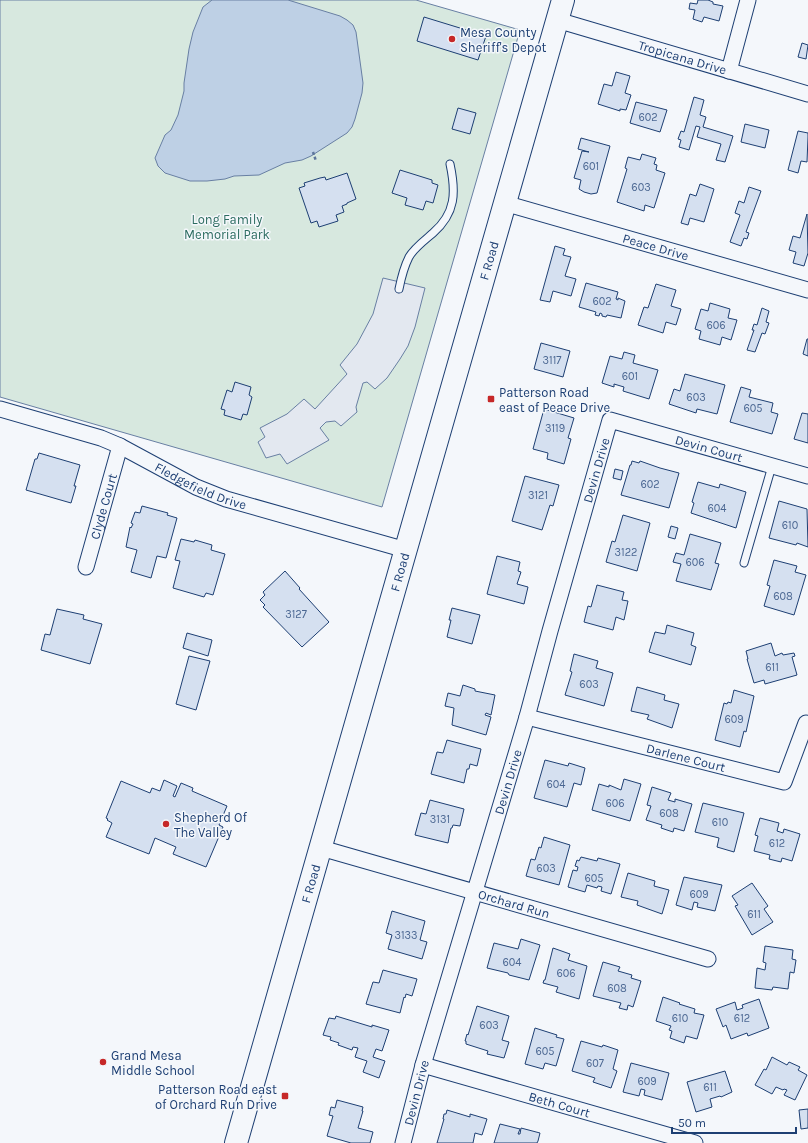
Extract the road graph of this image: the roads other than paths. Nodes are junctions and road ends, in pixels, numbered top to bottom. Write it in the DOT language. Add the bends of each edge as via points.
graph roads {
  1 [pos="748,0"];
  2 [pos="560,10"];
  3 [pos="729,71"];
  4 [pos="808,94"];
  5 [pos="450,164"];
  6 [pos="504,203"];
  7 [pos="399,289"];
  8 [pos="808,290"];
  9 [pos="0,409"];
  10 [pos="610,420"];
  11 [pos="120,446"];
  12 [pos="772,466"];
  13 [pos="808,476"];
  14 [pos="406,550"];
  15 [pos="744,563"];
  16 [pos="86,567"];
  17 [pos="527,717"];
  18 [pos="806,723"];
  19 [pos="321,848"];
  20 [pos="474,892"];
  21 [pos="708,960"];
  22 [pos="423,1065"];
  23 [pos="236,1143"];
  24 [pos="403,1143"];
  25 [pos="695,1143"];
  1 -- 3 [label="street"];
  2 -- 3 [label="street, Tropicana Drive"];
  2 -- 6 [label="main road, F Road"];
  3 -- 4 [label="street, Tropicana Drive"];
  5 -- 7 [label="lane" via="454,181 450,209 437,230 409,257"];
  6 -- 8 [label="street, Peace Drive"];
  6 -- 14 [label="main road, F Road"];
  9 -- 11 [label="street, Fledgefield Drive" via="101,438"];
  10 -- 12 [label="street, Devin Court"];
  10 -- 17 [label="street, Devin Drive"];
  11 -- 14 [label="street, Fledgefield Drive" via="196,487 226,499"];
  11 -- 16 [label="street, Clyde Court"];
  12 -- 13 [label="street, Devin Court"];
  12 -- 15 [label="lane"];
  14 -- 19 [label="main road, F Road"];
  17 -- 18 [label="street, Darlene Court" via="784,782"];
  17 -- 20 [label="street, Devin Drive"];
  19 -- 20 [label="street, Orchard Run"];
  19 -- 23 [label="main road, F Road"];
  20 -- 21 [label="street, Orchard Run"];
  20 -- 22 [label="street, Devin Drive"];
  22 -- 24 [label="street, Devin Drive"];
  22 -- 25 [label="street, Beth Court"];
}
